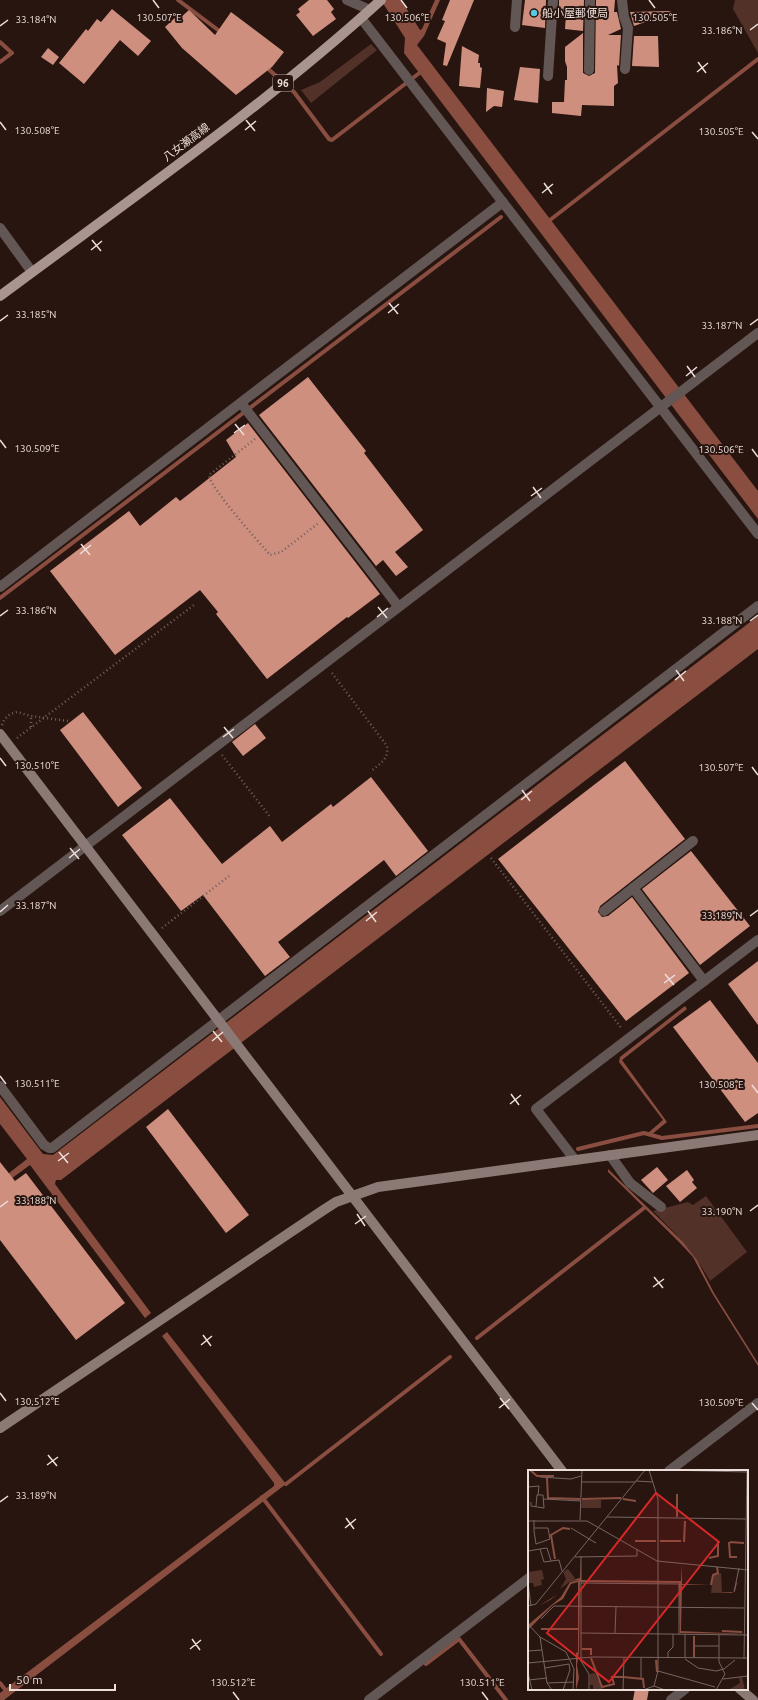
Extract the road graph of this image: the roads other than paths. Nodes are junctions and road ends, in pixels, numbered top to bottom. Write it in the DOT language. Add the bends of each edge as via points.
graph roads {
  1 [pos="347,0"];
  2 [pos="381,0"];
  3 [pos="517,0"];
  4 [pos="553,0"];
  5 [pos="590,0"];
  6 [pos="622,0"];
  7 [pos="370,10"];
  8 [pos="361,18"];
  9 [pos="515,27"];
  10 [pos="625,69"];
  11 [pos="589,70"];
  12 [pos="548,76"];
  13 [pos="503,202"];
  14 [pos="0,228"];
  15 [pos="32,272"];
  16 [pos="0,296"];
  17 [pos="758,333"];
  18 [pos="241,403"];
  19 [pos="661,407"];
  20 [pos="758,534"];
  21 [pos="0,587"];
  22 [pos="398,606"];
  23 [pos="758,606"];
  24 [pos="1,731"];
  25 [pos="693,841"];
  26 [pos="85,847"];
  27 [pos="633,888"];
  28 [pos="0,911"];
  29 [pos="604,911"];
  30 [pos="758,940"];
  31 [pos="704,981"];
  32 [pos="220,1023"];
  33 [pos="0,1086"];
  34 [pos="758,1135"];
  35 [pos="610,1155"];
  36 [pos="574,1160"];
  37 [pos="352,1196"];
  38 [pos="661,1207"];
  39 [pos="758,1403"];
  40 [pos="0,1428"];
  41 [pos="561,1470"];
  42 [pos="670,1470"];
  43 [pos="528,1579"];
  44 [pos="684,1690"];
  45 [pos="741,1690"];
  46 [pos="369,1700"];
  47 [pos="671,1700"];
  48 [pos="752,1700"];
  1 -- 7 [label="street"];
  2 -- 7 [label="main road, 八女瀬高線 / 96"];
  3 -- 9 [label="street"];
  4 -- 12 [label="street"];
  5 -- 11 [label="street"];
  6 -- 10 [label="street" via="628,28"];
  7 -- 8 [label="main road, 八女瀬高線 / 96"];
  8 -- 13 [label="street"];
  8 -- 15 [label="main road, 八女瀬高線 / 96" via="278,88"];
  13 -- 18 [label="street"];
  13 -- 19 [label="street"];
  14 -- 15 [label="street"];
  15 -- 16 [label="main road, 八女瀬高線 / 96"];
  17 -- 19 [label="street"];
  18 -- 21 [label="street"];
  18 -- 22 [label="street"];
  19 -- 20 [label="street"];
  19 -- 22 [label="street"];
  22 -- 26 [label="street"];
  23 -- 32 [label="street"];
  24 -- 26 [label="street" via="8,745"];
  25 -- 27 [label="street"];
  26 -- 28 [label="street"];
  26 -- 32 [label="street"];
  27 -- 29 [label="street"];
  27 -- 31 [label="street"];
  30 -- 31 [label="street"];
  31 -- 36 [label="street" via="536,1109"];
  32 -- 33 [label="street" via="52,1148 44,1145"];
  32 -- 37 [label="street"];
  34 -- 35 [label="street"];
  35 -- 36 [label="street"];
  35 -- 38 [label="street" via="630,1182"];
  36 -- 37 [label="street" via="378,1187"];
  37 -- 40 [label="street" via="322,1211"];
  37 -- 41 [label="street"];
  39 -- 42 [label="street"];
  43 -- 46 [label="street"];
  44 -- 47 [label="street"];
  45 -- 48 [label="street"];
}
